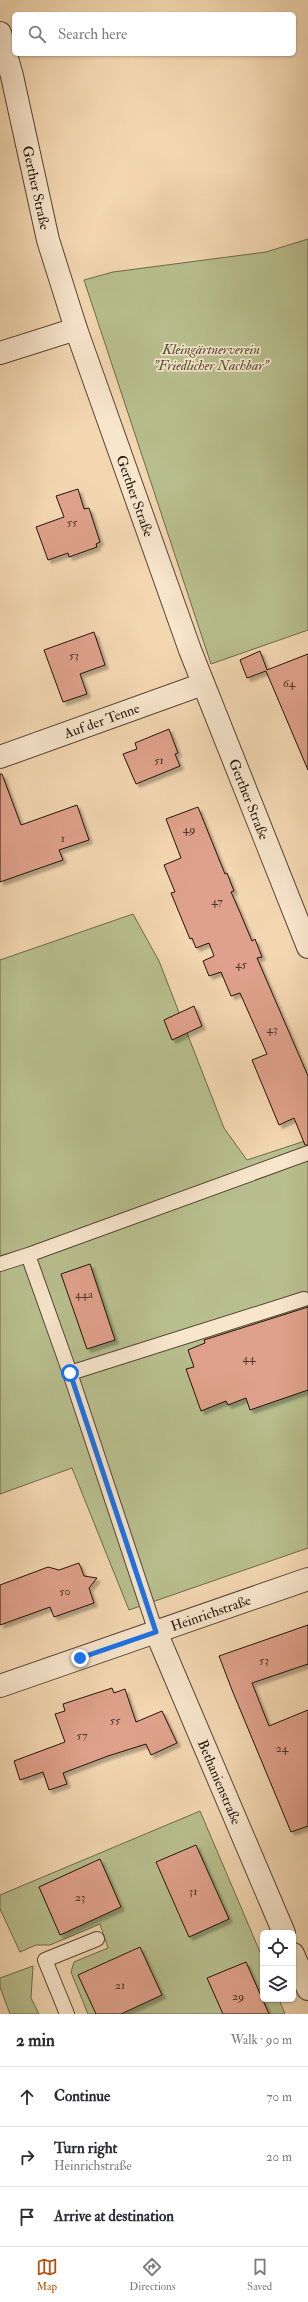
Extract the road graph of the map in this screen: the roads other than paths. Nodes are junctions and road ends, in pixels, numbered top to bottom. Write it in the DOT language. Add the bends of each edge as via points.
graph roads {
  1 [pos="0,33"];
  2 [pos="76,329"];
  3 [pos="0,353"];
  4 [pos="203,684"];
  5 [pos="0,757"];
  6 [pos="308,947"];
  7 [pos="308,1153"];
  8 [pos="28,1255"];
  9 [pos="0,1264"];
  10 [pos="304,1299"];
  11 [pos="70,1373"];
  12 [pos="308,1579"];
  13 [pos="156,1632"];
  14 [pos="0,1686"];
  15 [pos="283,1930"];
  16 [pos="97,1939"];
  17 [pos="296,1961"];
  18 [pos="308,1989"];
  19 [pos="66,2014"];
  1 -- 2 [label="street, Gerther Straße" via="48,240"];
  2 -- 3 [label="street"];
  2 -- 4 [label="street, Gerther Straße"];
  4 -- 5 [label="street, Auf der Tenne"];
  4 -- 6 [label="street, Gerther Straße"];
  7 -- 8 [label="lane"];
  8 -- 9 [label="lane"];
  8 -- 11 [label="lane"];
  10 -- 11 [label="lane"];
  11 -- 13 [label="lane"];
  12 -- 13 [label="street, Heinrichstraße"];
  13 -- 14 [label="street, Heinrichstraße"];
  13 -- 15 [label="street, Bethanienstraße"];
  16 -- 19 [label="lane" via="45,1960"];
  17 -- 18 [label="street"];
}
